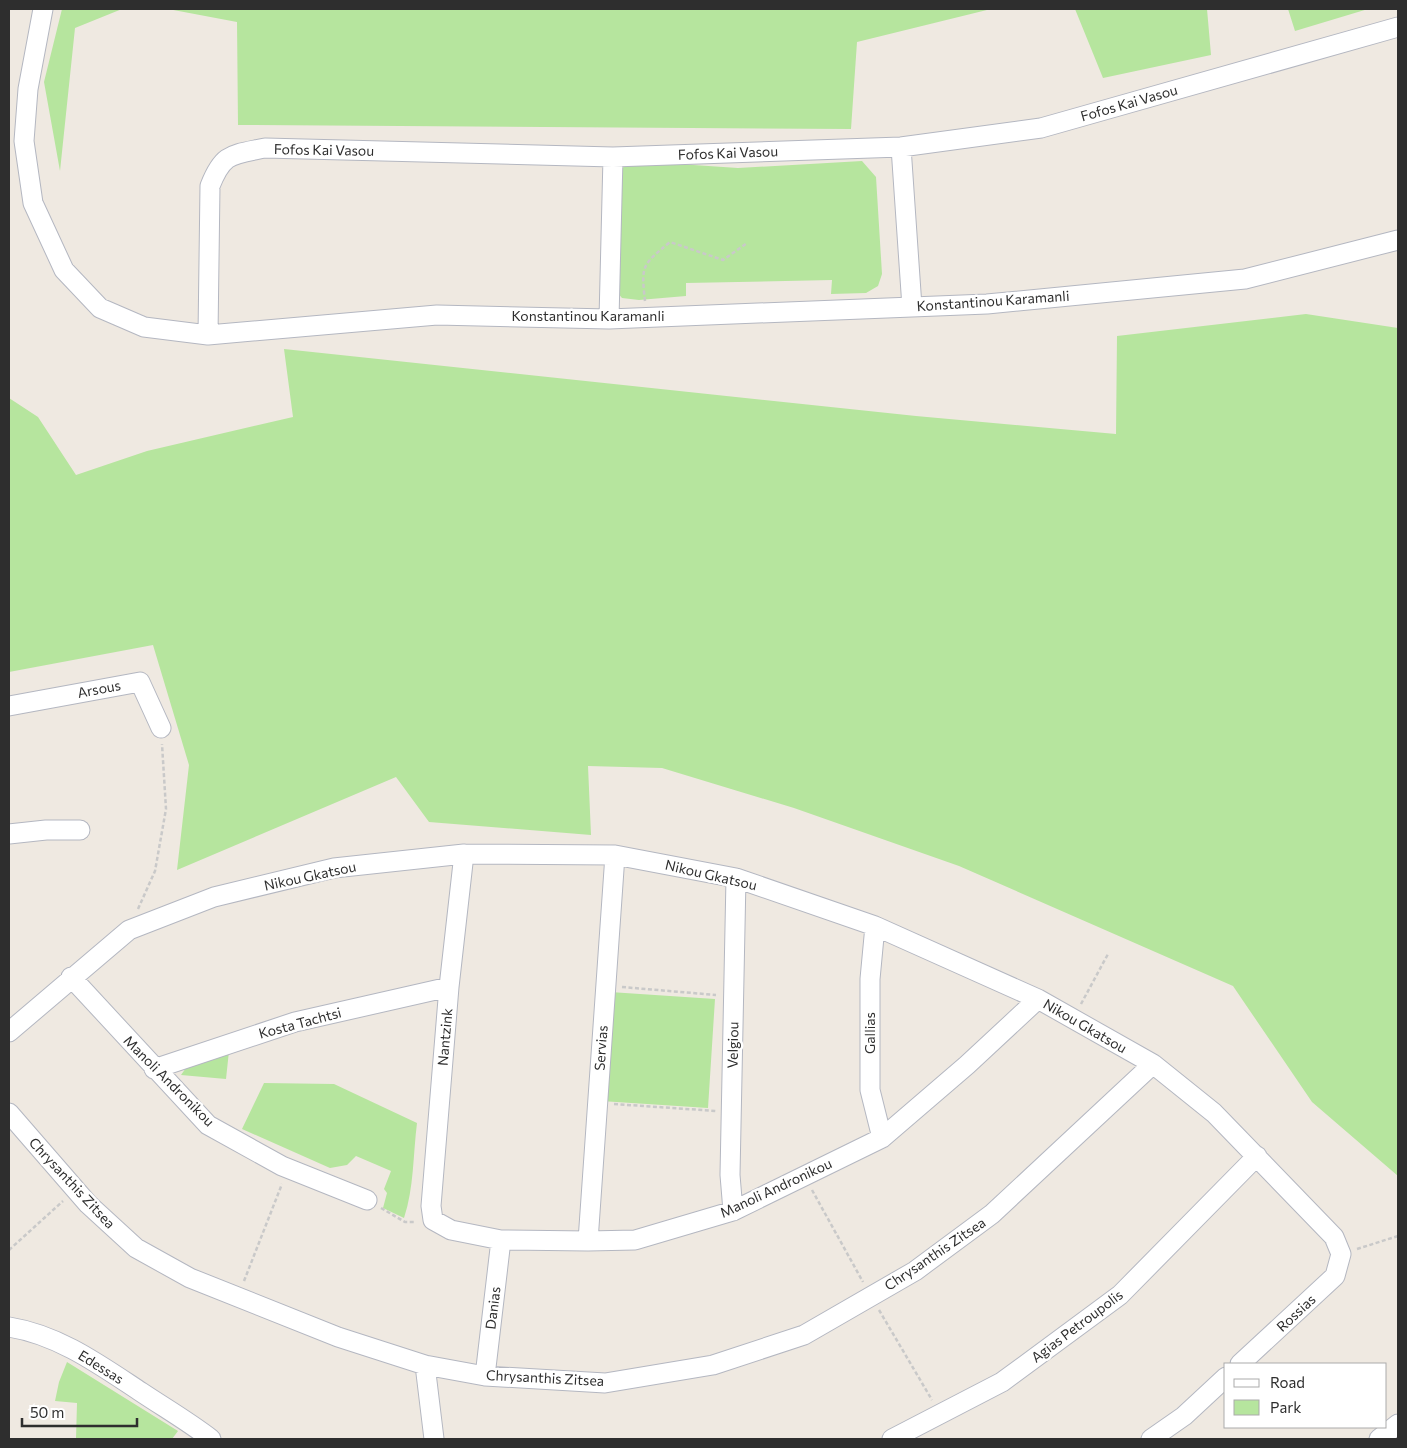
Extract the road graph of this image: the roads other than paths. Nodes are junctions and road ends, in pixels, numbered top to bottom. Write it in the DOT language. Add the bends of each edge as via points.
graph roads {
  1 [pos="42,9"];
  2 [pos="1398,27"];
  3 [pos="901,148"];
  4 [pos="613,157"];
  5 [pos="1398,240"];
  6 [pos="912,307"];
  7 [pos="609,319"];
  8 [pos="208,335"];
  9 [pos="9,706"];
  10 [pos="161,728"];
  11 [pos="80,830"];
  12 [pos="9,834"];
  13 [pos="464,854"];
  14 [pos="615,855"];
  15 [pos="736,878"];
  16 [pos="874,926"];
  17 [pos="71,977"];
  18 [pos="449,987"];
  19 [pos="1038,999"];
  20 [pos="9,1032"];
  21 [pos="1154,1064"];
  22 [pos="154,1069"];
  23 [pos="9,1113"];
  24 [pos="882,1138"];
  25 [pos="1257,1156"];
  26 [pos="366,1200"];
  27 [pos="733,1211"];
  28 [pos="433,1220"];
  29 [pos="501,1240"];
  30 [pos="588,1241"];
  31 [pos="1341,1254"];
  32 [pos="9,1327"];
  33 [pos="1241,1363"];
  34 [pos="425,1365"];
  35 [pos="485,1376"];
  36 [pos="1224,1379"];
  37 [pos="1398,1424"];
  38 [pos="211,1439"];
  39 [pos="434,1439"];
  40 [pos="892,1439"];
  41 [pos="1151,1439"];
  42 [pos="1379,1439"];
  1 -- 8 [label="street, Konstantinou Karamanli" via="28,89 24,141 34,202 64,270 100,308 144,327"];
  2 -- 3 [label="street, Fofos Kai Vasou" via="1041,128"];
  3 -- 4 [label="street, Fofos Kai Vasou"];
  3 -- 6 [label="street"];
  4 -- 7 [label="street"];
  4 -- 8 [label="street, Fofos Kai Vasou" via="265,148 236,154 219,165 210,186"];
  5 -- 6 [label="street, Konstantinou Karamanli" via="1245,279 987,304"];
  6 -- 7 [label="street, Konstantinou Karamanli"];
  7 -- 8 [label="street, Konstantinou Karamanli" via="437,315"];
  9 -- 10 [label="street, Arsous" via="140,682"];
  11 -- 12 [label="street"];
  13 -- 14 [label="street, Nikou Gkatsou"];
  13 -- 17 [label="street, Nikou Gkatsou" via="334,868 214,898 129,930"];
  13 -- 18 [label="street, Nantzink"];
  14 -- 15 [label="street, Nikou Gkatsou"];
  14 -- 30 [label="street, Servias"];
  15 -- 16 [label="street, Nikou Gkatsou"];
  15 -- 27 [label="street, Velgiou" via="730,1175"];
  16 -- 19 [label="street, Nikou Gkatsou"];
  16 -- 24 [label="street, Gallias" via="870,979 870,1090"];
  17 -- 20 [label="street, Nikou Gkatsou"];
  17 -- 22 [label="street, Manoli Andronikou"];
  18 -- 22 [label="street, Kosta Tachtsi" via="295,1022"];
  18 -- 28 [label="street, Nantzink" via="431,1206"];
  19 -- 21 [label="street, Nikou Gkatsou"];
  19 -- 24 [label="street, Manoli Andronikou"];
  21 -- 25 [label="street, Nikou Gkatsou" via="1214,1113"];
  21 -- 35 [label="street, Chrysanthis Zitsea" via="992,1214 915,1271 804,1335 713,1365 605,1383"];
  22 -- 26 [label="street, Manoli Andronikou" via="208,1125 288,1168"];
  23 -- 34 [label="street, Chrysanthis Zitsea" via="75,1189 136,1248 190,1278 338,1337"];
  24 -- 27 [label="street, Manoli Andronikou"];
  25 -- 31 [label="street, Nikou Gkatsou" via="1334,1237"];
  25 -- 40 [label="street, Agias Petroupolis" via="1120,1296 1002,1382"];
  27 -- 30 [label="street, Manoli Andronikou" via="635,1240"];
  28 -- 29 [label="street, Manoli Andronikou" via="451,1230"];
  29 -- 30 [label="street, Manoli Andronikou"];
  29 -- 35 [label="street, Danias"];
  31 -- 33 [label="street, Rossias" via="1335,1276"];
  32 -- 38 [label="street, Edessas" via="48,1337 84,1355"];
  34 -- 35 [label="street, Chrysanthis Zitsea"];
  34 -- 39 [label="street"];
  36 -- 41 [label="street" via="1184,1416"];
  37 -- 42 [label="street"];
}
